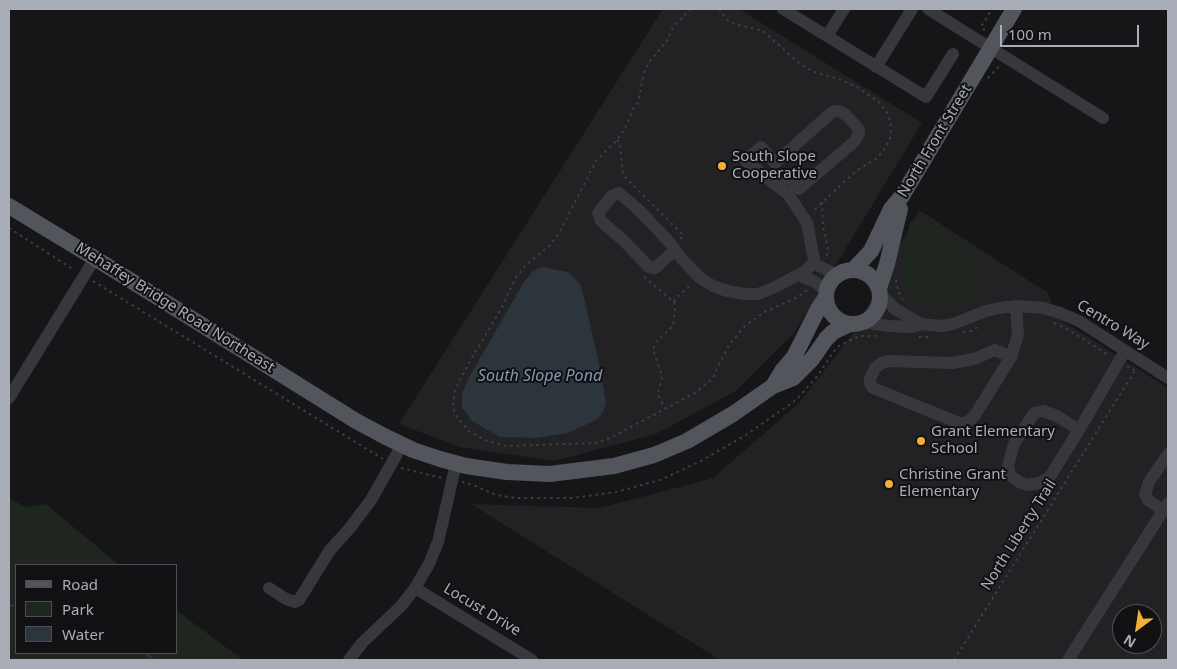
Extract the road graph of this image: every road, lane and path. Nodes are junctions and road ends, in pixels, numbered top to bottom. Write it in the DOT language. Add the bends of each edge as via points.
graph roads {
  1 [pos="691,9"];
  2 [pos="719,9"];
  3 [pos="783,9"];
  4 [pos="844,9"];
  5 [pos="912,9"];
  6 [pos="928,9"];
  7 [pos="1014,9"];
  8 [pos="827,36"];
  9 [pos="990,48"];
  10 [pos="953,54"];
  11 [pos="876,67"];
  12 [pos="1102,118"];
  13 [pos="617,140"];
  14 [pos="775,163"];
  15 [pos="787,176"];
  16 [pos="776,185"];
  17 [pos="902,196"];
  18 [pos="822,202"];
  19 [pos="9,206"];
  20 [pos="810,213"];
  21 [pos="9,228"];
  22 [pos="673,247"];
  23 [pos="95,258"];
  24 [pos="645,264"];
  25 [pos="832,269"];
  26 [pos="799,275"];
  27 [pos="84,276"];
  28 [pos="698,276"];
  29 [pos="822,290"];
  30 [pos="880,291"];
  31 [pos="674,302"];
  32 [pos="1016,306"];
  33 [pos="857,323"];
  34 [pos="921,324"];
  35 [pos="1125,351"];
  36 [pos="1011,358"];
  37 [pos="1134,372"];
  38 [pos="1168,378"];
  39 [pos="773,386"];
  40 [pos="9,398"];
  41 [pos="665,408"];
  42 [pos="1079,430"];
  43 [pos="402,445"];
  44 [pos="1168,454"];
  45 [pos="456,464"];
  46 [pos="394,465"];
  47 [pos="452,481"];
  48 [pos="1166,506"];
  49 [pos="269,588"];
  50 [pos="415,588"];
  51 [pos="349,660"];
  52 [pos="532,660"];
  53 [pos="954,660"];
  54 [pos="1068,660"];
  1 -- 13 [label="path" via="673,27 667,41 647,66 638,103"];
  2 -- 18 [label="path" via="734,24 763,31 800,64 814,72 856,87 880,103 888,114 890,138 884,150"];
  3 -- 8 [label="street"];
  4 -- 8 [label="street"];
  5 -- 11 [label="street"];
  6 -- 9 [label="street"];
  7 -- 9 [label="main road, North Front Street"];
  8 -- 11 [label="street"];
  9 -- 12 [label="street"];
  9 -- 17 [label="main road, North Front Street"];
  10 -- 11 [label="street" via="926,97"];
  13 -- 22 [label="path" via="626,180 682,234 683,237"];
  13 -- 41 [label="path" via="596,160 559,233 515,279 455,390 453,408 470,432 506,446 596,443"];
  14 -- 15 [label="street"];
  14 -- 15 [label="street" via="831,113 846,115 858,128 855,141 799,189"];
  14 -- 16 [label="street" via="761,147 746,161"];
  15 -- 16 [label="street"];
  16 -- 25 [label="street" via="788,194 806,223 813,249"];
  17 -- 25 [label="main road, North Front Street" via="891,209 871,251"];
  17 -- 30 [label="main road"];
  18 -- 20 [label="path"];
  18 -- 25 [label="path" via="823,226"];
  19 -- 23 [label="main road, Mehaffey Bridge Road Northeast"];
  21 -- 27 [label="path"];
  22 -- 24 [label="street" via="655,268"];
  22 -- 24 [label="street" via="640,211 615,193 599,217"];
  22 -- 28 [label="street"];
  23 -- 27 [label="street"];
  23 -- 43 [label="main road, Mehaffey Bridge Road Northeast" via="340,411"];
  24 -- 31 [label="path" via="642,269 644,276"];
  25 -- 26 [label="street" via="806,271"];
  25 -- 29 [label="main road" via="832,281"];
  25 -- 30 [label="main road" via="861,271 875,281"];
  26 -- 28 [label="street" via="758,294 727,291"];
  26 -- 29 [label="street"];
  27 -- 40 [label="street"];
  27 -- 46 [label="path"];
  28 -- 31 [label="path"];
  29 -- 33 [label="main road" via="830,312 836,318"];
  29 -- 39 [label="main road" via="818,309 794,357"];
  29 -- 41 [label="path" via="805,293 764,312 744,326 729,346 712,379 695,393"];
  30 -- 33 [label="main road" via="879,307 875,313"];
  30 -- 34 [label="street, Centro Way" via="895,309"];
  31 -- 41 [label="path" via="673,326 656,342 653,350 662,379 659,397"];
  32 -- 34 [label="street, Centro Way" via="986,311 952,324"];
  32 -- 35 [label="street, Centro Way" via="1060,313 1079,321"];
  32 -- 36 [label="street" via="1018,335"];
  33 -- 34 [label="street, Centro Way"];
  33 -- 39 [label="main road" via="833,332 793,378"];
  35 -- 38 [label="street, Centro Way"];
  35 -- 42 [label="street"];
  36 -- 36 [label="street" via="967,423 960,423 870,384 875,368 888,361 953,363 995,350"];
  37 -- 53 [label="path, North Liberty Trail"];
  39 -- 45 [label="main road" via="687,441 628,463 550,474 506,472"];
  42 -- 42 [label="street" via="1048,478 1028,485 1010,475 1008,466 1014,444 1034,413 1043,411"];
  43 -- 45 [label="main road"];
  43 -- 46 [label="street"];
  44 -- 48 [label="street" via="1149,482 1145,494 1148,500"];
  45 -- 47 [label="street"];
  46 -- 47 [label="path"];
  46 -- 49 [label="street" via="371,500 330,550 299,600 286,599"];
  47 -- 50 [label="street" via="438,542"];
  48 -- 54 [label="street"];
  50 -- 51 [label="street"];
  50 -- 52 [label="street, Locust Drive"];
}
